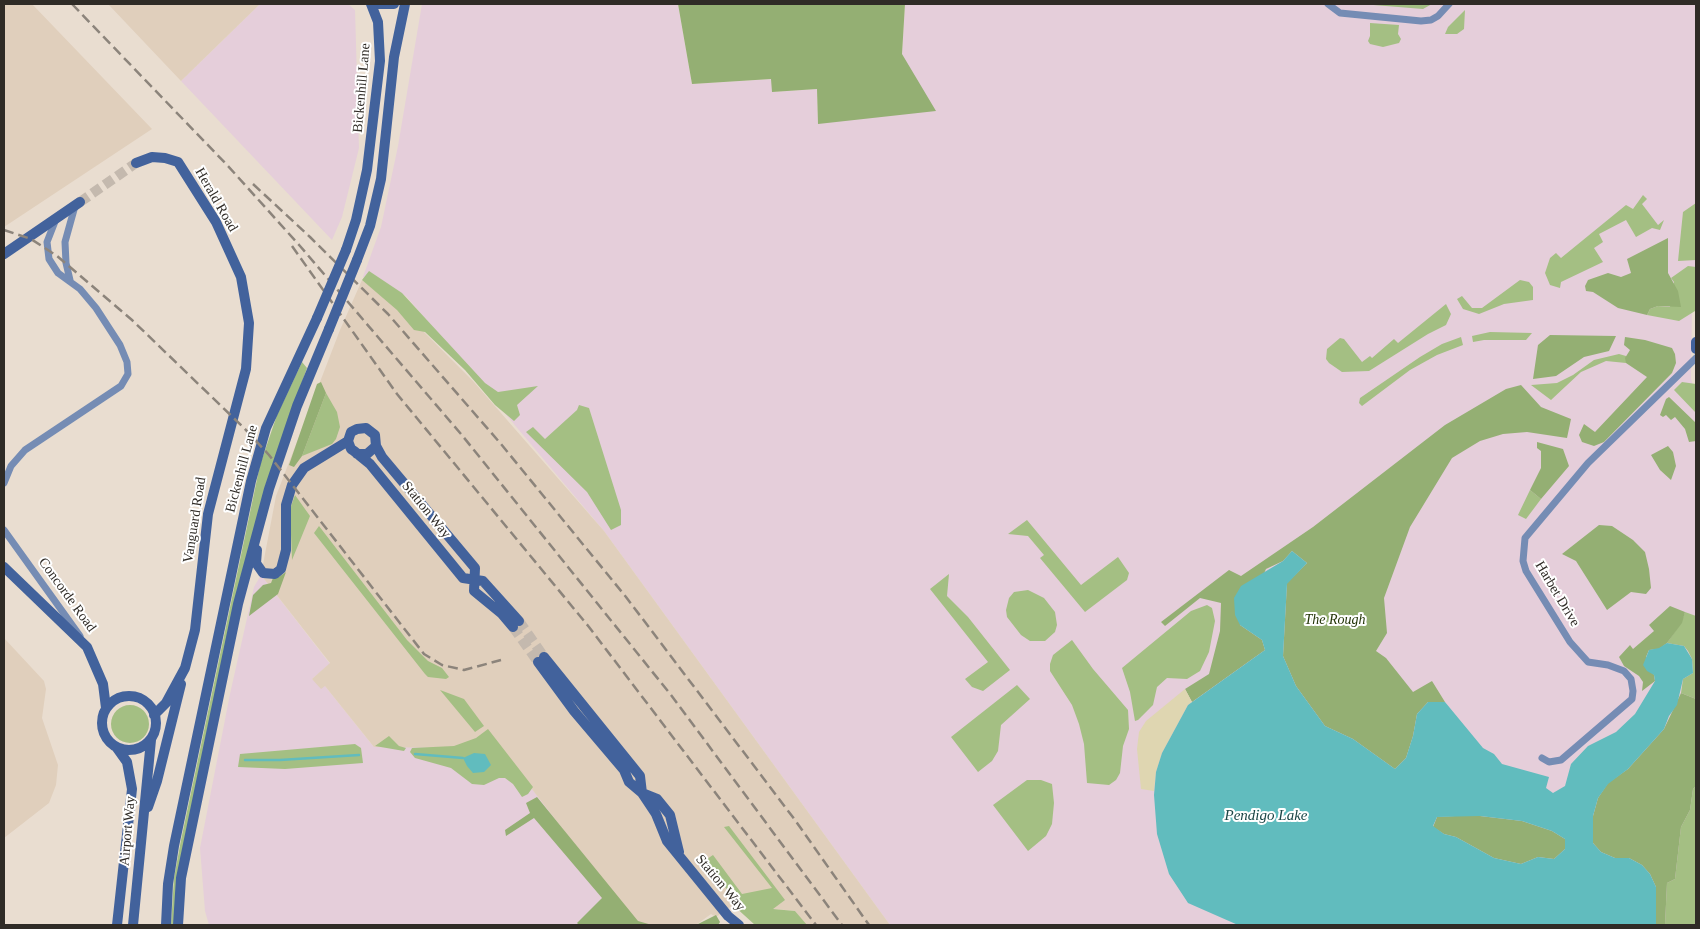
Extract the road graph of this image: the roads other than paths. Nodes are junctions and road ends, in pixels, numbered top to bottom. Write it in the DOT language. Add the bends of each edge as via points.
graph roads {
  1 [pos="371,4"];
  2 [pos="376,4"];
  3 [pos="394,4"];
  4 [pos="405,4"];
  5 [pos="1328,4"];
  6 [pos="1449,4"];
  7 [pos="136,164"];
  8 [pos="78,204"];
  9 [pos="56,219"];
  10 [pos="4,254"];
  11 [pos="70,280"];
  12 [pos="249,323"];
  13 [pos="1696,342"];
  14 [pos="1696,349"];
  15 [pos="1696,358"];
  16 [pos="348,441"];
  17 [pos="376,446"];
  18 [pos="357,454"];
  19 [pos="4,483"];
  20 [pos="259,524"];
  21 [pos="4,530"];
  22 [pos="4,567"];
  23 [pos="474,580"];
  24 [pos="516,624"];
  25 [pos="87,647"];
  26 [pos="541,659"];
  27 [pos="185,668"];
  28 [pos="106,708"];
  29 [pos="154,715"];
  30 [pos="151,740"];
  31 [pos="118,748"];
  32 [pos="1542,758"];
  33 [pos="142,824"];
  34 [pos="117,925"];
  35 [pos="133,925"];
  36 [pos="166,925"];
  37 [pos="178,925"];
  38 [pos="739,925"];
  1 -- 36 [label="street, Bickenhill Lane, bridge" via="378,22 380,61 367,170 356,220 317,318 266,428 251,481 174,846"];
  2 -- 3 [label="street"];
  4 -- 20 [label="street, Bickenhill Lane, bridge" via="394,58 381,179 370,226 280,455"];
  5 -- 6 [label="street" via="1340,13 1421,21 1438,16"];
  7 -- 12 [label="street, Herald Road" via="152,157 178,162 216,222 241,277"];
  8 -- 9 [label="street"];
  8 -- 11 [label="street" via="65,242"];
  9 -- 10 [label="street"];
  9 -- 11 [label="street" via="47,242 49,259 58,273"];
  11 -- 19 [label="street" via="91,301 120,345 127,362 125,382 25,450 11,466"];
  12 -- 27 [label="street, Vanguard Road" via="246,369 208,514 195,630"];
  13 -- 14 [label="street"];
  15 -- 32 [label="street, Harbet Drive" via="1588,462 1525,538 1523,561 1526,571 1570,642 1588,662 1624,671 1632,679 1633,691 1632,699 1561,760 1549,762"];
  16 -- 17 [label="street" via="356,428 366,428 375,435"];
  16 -- 18 [label="street"];
  16 -- 20 [label="street" via="304,468 292,485 286,505 285,559 275,574 263,573 256,563"];
  17 -- 18 [label="street" via="366,454"];
  17 -- 23 [label="street, Station Way" via="475,568"];
  18 -- 23 [label="street, Station Way" via="370,464 463,578"];
  20 -- 37 [label="street, Bickenhill Lane" via="238,604 181,878"];
  21 -- 25 [label="street, Concorde Road"];
  22 -- 25 [label="street"];
  23 -- 24 [label="street, Station Way" via="483,581"];
  25 -- 28 [label="street, Concorde Road" via="103,684"];
  26 -- 38 [label="street, Station Way" via="574,710 624,770 629,782 642,792 667,841"];
  27 -- 29 [label="street, Vanguard Road" via="166,703"];
  27 -- 33 [label="street" via="157,781"];
  28 -- 29 [label="street" via="123,697 135,697 146,703"];
  28 -- 31 [label="street" via="103,733"];
  29 -- 30 [label="street" via="156,724"];
  30 -- 31 [label="street" via="131,750"];
  30 -- 33 [label="street, Airport Way"];
  31 -- 34 [label="street, Airport Way" via="126,762 132,789"];
  33 -- 35 [label="street, Airport Way"];
}
